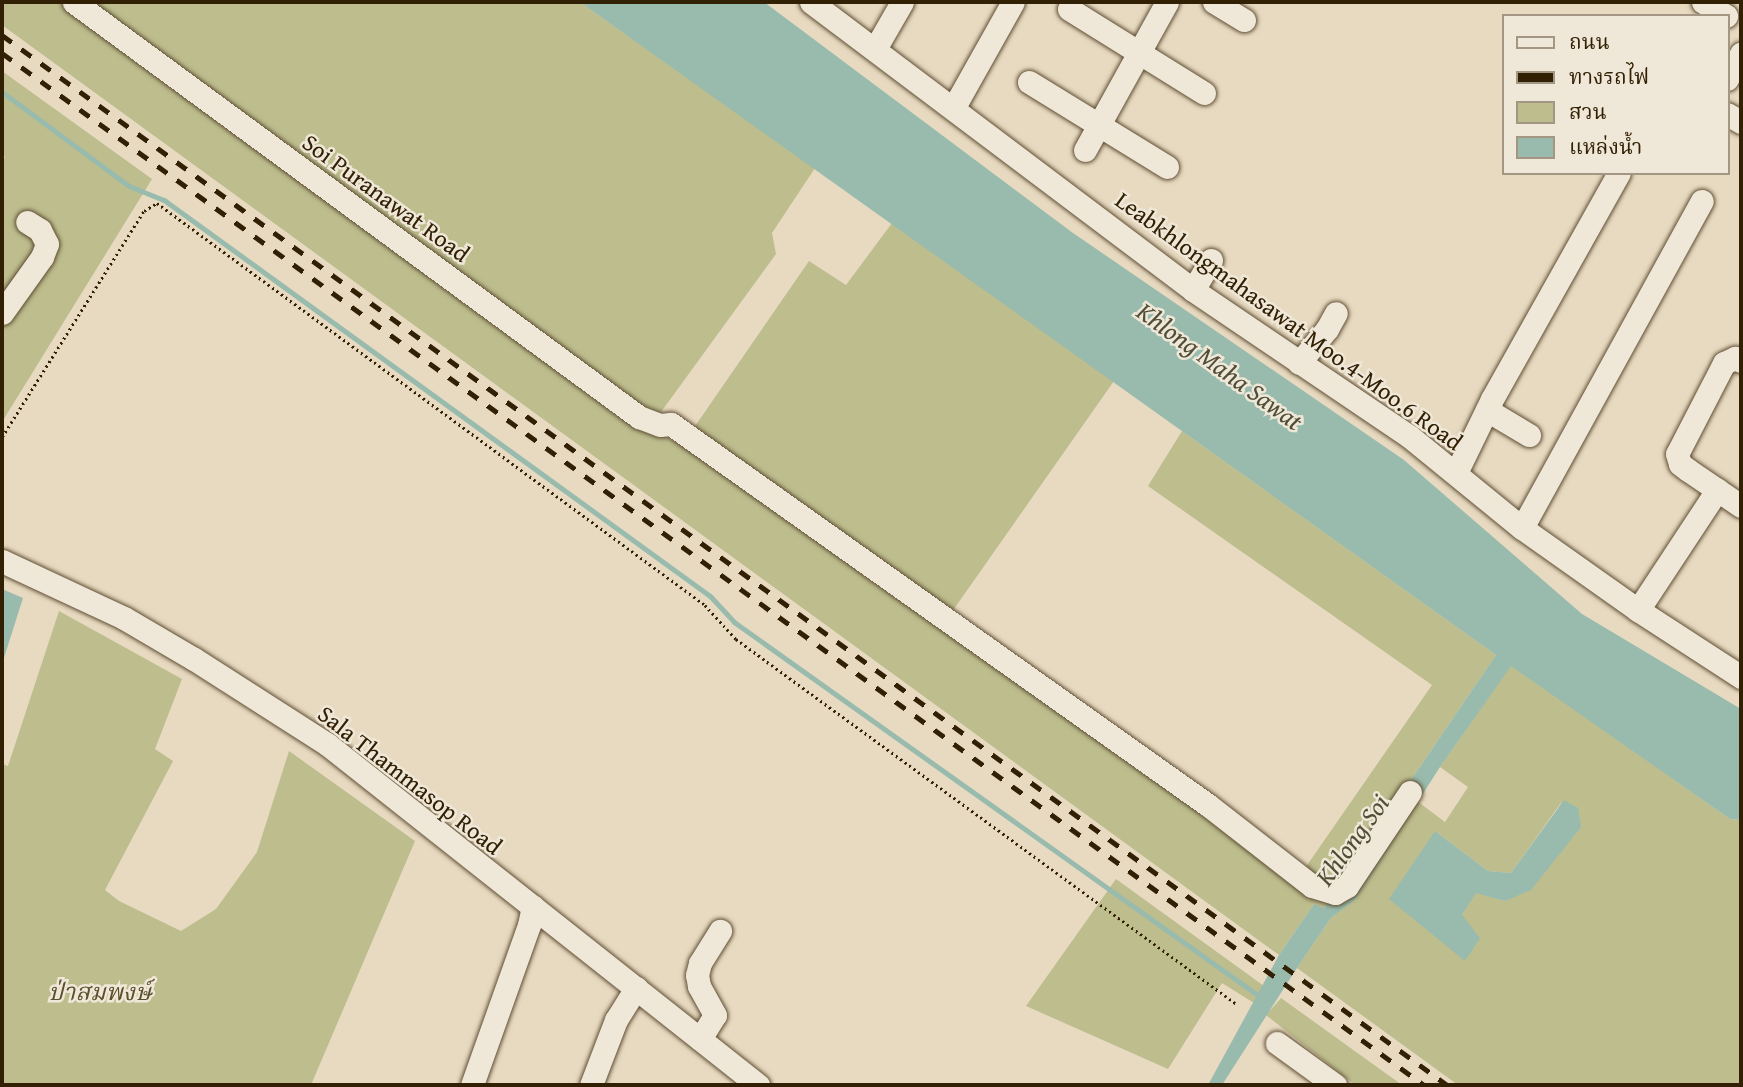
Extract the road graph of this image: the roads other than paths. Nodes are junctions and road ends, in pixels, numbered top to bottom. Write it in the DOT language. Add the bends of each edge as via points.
graph roads {
  1 [pos="74,2"];
  2 [pos="811,2"];
  3 [pos="902,2"];
  4 [pos="1013,2"];
  5 [pos="1167,2"];
  6 [pos="1214,2"];
  7 [pos="1703,2"];
  8 [pos="1069,9"];
  9 [pos="1724,14"];
  10 [pos="1244,20"];
  11 [pos="875,49"];
  12 [pos="1139,53"];
  13 [pos="1741,54"];
  14 [pos="1729,75"];
  15 [pos="1029,82"];
  16 [pos="1205,93"];
  17 [pos="954,107"];
  18 [pos="1099,125"];
  19 [pos="1086,150"];
  20 [pos="1167,167"];
  21 [pos="1618,175"];
  22 [pos="1702,201"];
  23 [pos="27,222"];
  24 [pos="1210,261"];
  25 [pos="1193,290"];
  26 [pos="2,313"];
  27 [pos="1336,313"];
  28 [pos="1741,361"];
  29 [pos="1298,363"];
  30 [pos="1487,410"];
  31 [pos="1529,435"];
  32 [pos="1456,473"];
  33 [pos="1717,490"];
  34 [pos="1741,506"];
  35 [pos="1522,528"];
  36 [pos="2,561"];
  37 [pos="1638,610"];
  38 [pos="1741,677"];
  39 [pos="1410,792"];
  40 [pos="533,906"];
  41 [pos="720,931"];
  42 [pos="636,988"];
  43 [pos="700,1040"];
  44 [pos="1277,1043"];
  45 [pos="472,1085"];
  46 [pos="591,1085"];
  47 [pos="758,1085"];
  48 [pos="1335,1085"];
  1 -- 39 [label="street, Soi Puranawat Road" via="639,417 671,424 1208,805 1312,886 1335,893 1347,886"];
  2 -- 11 [label="street, Leabkhlongmahasawat Moo.4-Moo.6 Road"];
  3 -- 11 [label="street"];
  4 -- 17 [label="street"];
  5 -- 12 [label="street"];
  6 -- 10 [label="street"];
  7 -- 9 [label="street"];
  8 -- 12 [label="street"];
  11 -- 17 [label="street, Leabkhlongmahasawat Moo.4-Moo.6 Road"];
  12 -- 16 [label="street"];
  12 -- 18 [label="street"];
  13 -- 14 [label="street"];
  15 -- 18 [label="street"];
  17 -- 25 [label="street, Leabkhlongmahasawat Moo.4-Moo.6 Road"];
  18 -- 19 [label="street"];
  18 -- 20 [label="street"];
  21 -- 30 [label="street"];
  22 -- 35 [label="street"];
  23 -- 26 [label="street" via="40,230 47,244"];
  24 -- 25 [label="street"];
  25 -- 29 [label="street, Leabkhlongmahasawat Moo.4-Moo.6 Road"];
  27 -- 29 [label="street"];
  28 -- 33 [label="street" via="1735,358 1724,363 1677,454 1680,464"];
  29 -- 32 [label="street, Leabkhlongmahasawat Moo.4-Moo.6 Road" via="1409,436"];
  30 -- 31 [label="street"];
  30 -- 32 [label="street"];
  32 -- 35 [label="street, Leabkhlongmahasawat Moo.4-Moo.6 Road"];
  33 -- 34 [label="street"];
  33 -- 37 [label="street"];
  35 -- 37 [label="street, Leabkhlongmahasawat Moo.4-Moo.6 Road"];
  36 -- 40 [label="street, Sala Thammasop Road" via="124,618 327,744"];
  37 -- 38 [label="street, Leabkhlongmahasawat Moo.4-Moo.6 Road"];
  40 -- 42 [label="street, Sala Thammasop Road"];
  40 -- 45 [label="street"];
  41 -- 43 [label="street" via="697,975 715,1015"];
  42 -- 43 [label="street, Sala Thammasop Road"];
  42 -- 46 [label="street" via="615,1020"];
  43 -- 47 [label="street, Sala Thammasop Road"];
  44 -- 48 [label="street"];
}
